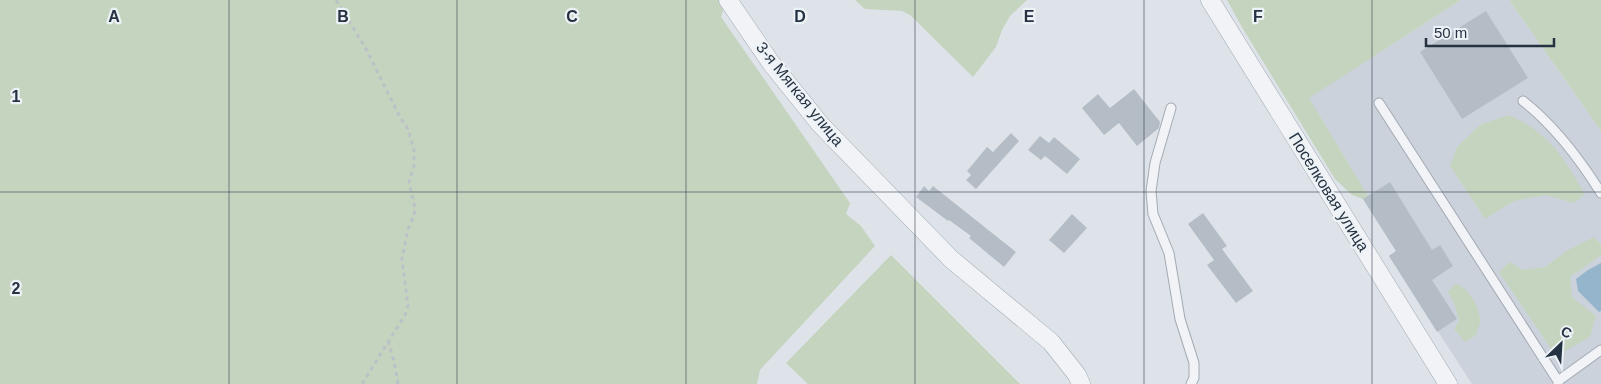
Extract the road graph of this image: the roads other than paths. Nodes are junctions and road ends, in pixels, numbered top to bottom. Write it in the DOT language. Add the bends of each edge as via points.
graph roads {
  1 [pos="728,0"];
  2 [pos="1210,0"];
  3 [pos="1523,101"];
  4 [pos="1379,103"];
  5 [pos="1171,108"];
  6 [pos="1601,194"];
  7 [pos="1601,350"];
  8 [pos="1444,382"];
  9 [pos="1558,382"];
  10 [pos="1082,384"];
  11 [pos="1191,384"];
  1 -- 10 [label="street, 3-я Мягкая улица" via="771,63 820,124 951,259 1051,342"];
  2 -- 8 [label="street, Поселковая улица"];
  3 -- 6 [label="lane" via="1550,123"];
  4 -- 9 [label="lane"];
  5 -- 11 [label="lane" via="1155,162 1153,214 1169,253 1180,319 1194,363"];
  7 -- 9 [label="lane"];
}
